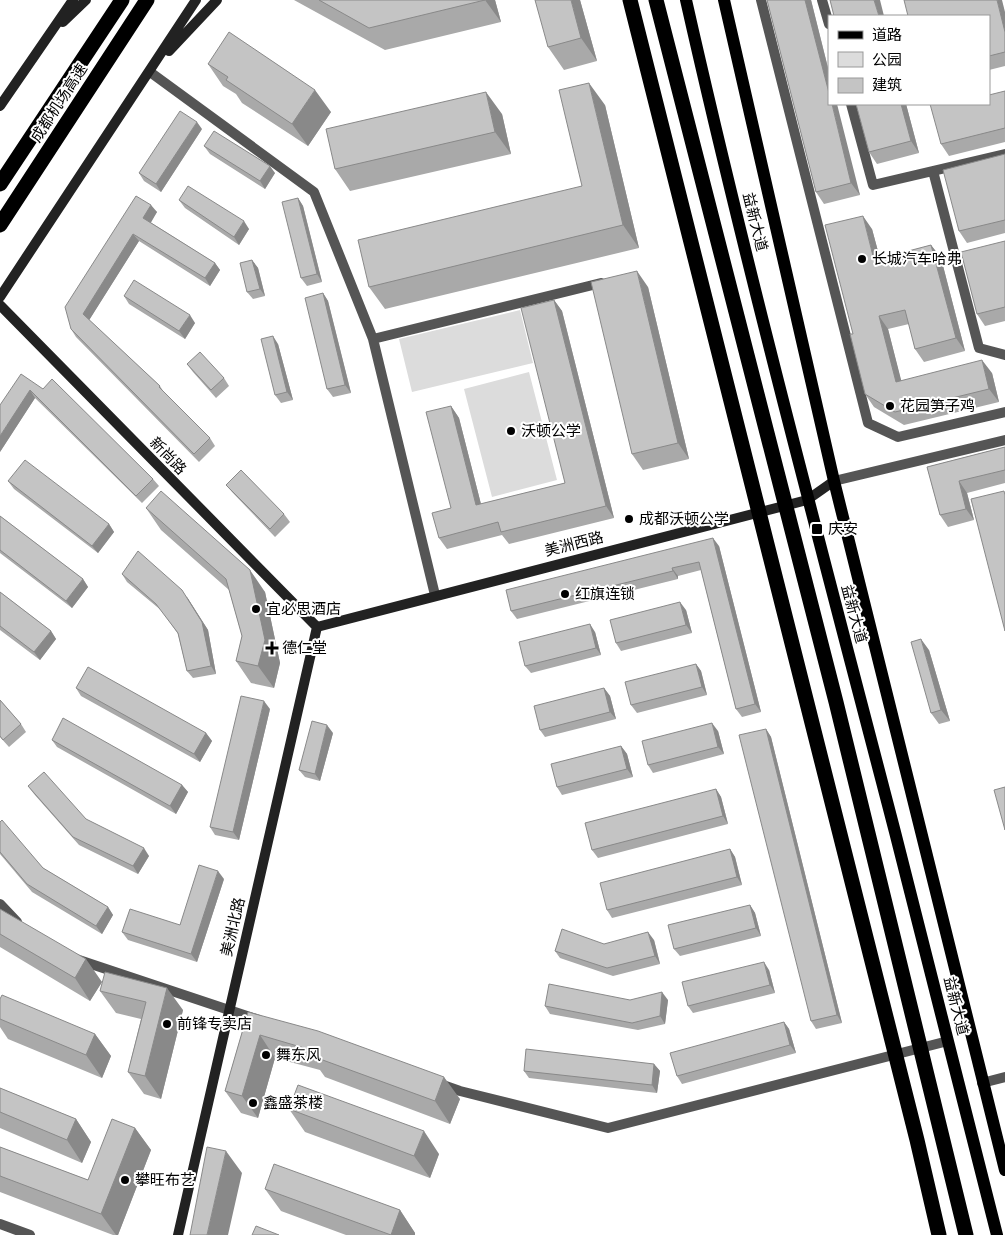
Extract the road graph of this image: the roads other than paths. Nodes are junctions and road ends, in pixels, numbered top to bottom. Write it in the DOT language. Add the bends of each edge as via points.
graph roads {
  1 [pos="73,0"];
  2 [pos="86,0"];
  3 [pos="122,0"];
  4 [pos="147,0"];
  5 [pos="196,0"];
  6 [pos="216,0"];
  7 [pos="630,0"];
  8 [pos="656,0"];
  9 [pos="686,0"];
  10 [pos="724,0"];
  11 [pos="762,0"];
  12 [pos="822,0"];
  13 [pos="828,21"];
  14 [pos="48,35"];
  15 [pos="150,72"];
  16 [pos="851,105"];
  17 [pos="0,106"];
  18 [pos="1005,154"];
  19 [pos="933,171"];
  20 [pos="0,184"];
  21 [pos="0,225"];
  22 [pos="601,283"];
  23 [pos="0,297"];
  24 [pos="0,305"];
  25 [pos="373,339"];
  26 [pos="1005,355"];
  27 [pos="1005,412"];
  28 [pos="1005,440"];
  29 [pos="834,480"];
  30 [pos="807,500"];
  31 [pos="436,595"];
  32 [pos="317,627"];
  33 [pos="0,904"];
  34 [pos="28,929"];
  35 [pos="69,954"];
  36 [pos="229,1009"];
  37 [pos="266,1022"];
  38 [pos="948,1041"];
  39 [pos="1005,1077"];
  40 [pos="433,1081"];
  41 [pos="982,1083"];
  42 [pos="1005,1170"];
  43 [pos="0,1224"];
  44 [pos="30,1235"];
  45 [pos="178,1235"];
  46 [pos="939,1235"];
  47 [pos="966,1235"];
  48 [pos="997,1235"];
  1 -- 14 [label="street"];
  2 -- 14 [label="street"];
  3 -- 20 [label="highway, 成都机场高速"];
  4 -- 21 [label="highway, 成都机场高速"];
  5 -- 15 [label="street"];
  6 -- 15 [label="street"];
  7 -- 46 [label="highway"];
  8 -- 47 [label="highway" via="834,692"];
  9 -- 30 [label="main road, 益新大道"];
  10 -- 29 [label="main road, 益新大道"];
  11 -- 27 [label="street" via="868,423 898,437"];
  12 -- 13 [label="street"];
  14 -- 17 [label="street"];
  15 -- 23 [label="street"];
  15 -- 25 [label="street" via="314,192"];
  16 -- 19 [label="street" via="873,185"];
  18 -- 19 [label="street"];
  19 -- 26 [label="street" via="979,348"];
  22 -- 25 [label="street"];
  24 -- 32 [label="street, 新尚路"];
  25 -- 31 [label="street"];
  28 -- 29 [label="street"];
  29 -- 30 [label="street, 美洲西路"];
  29 -- 41 [label="main road, 益新大道"];
  30 -- 31 [label="street, 美洲西路"];
  30 -- 38 [label="main road, 益新大道"];
  31 -- 32 [label="street, 美洲西路"];
  32 -- 36 [label="street, 美洲北路"];
  33 -- 34 [label="street" via="12,919"];
  35 -- 36 [label="street"];
  36 -- 37 [label="street"];
  36 -- 45 [label="street, 美洲北路"];
  38 -- 40 [label="street" via="608,1128 460,1091"];
  38 -- 48 [label="main road, 益新大道"];
  39 -- 41 [label="street"];
  41 -- 42 [label="main road, 益新大道"];
  43 -- 44 [label="street"];
}
